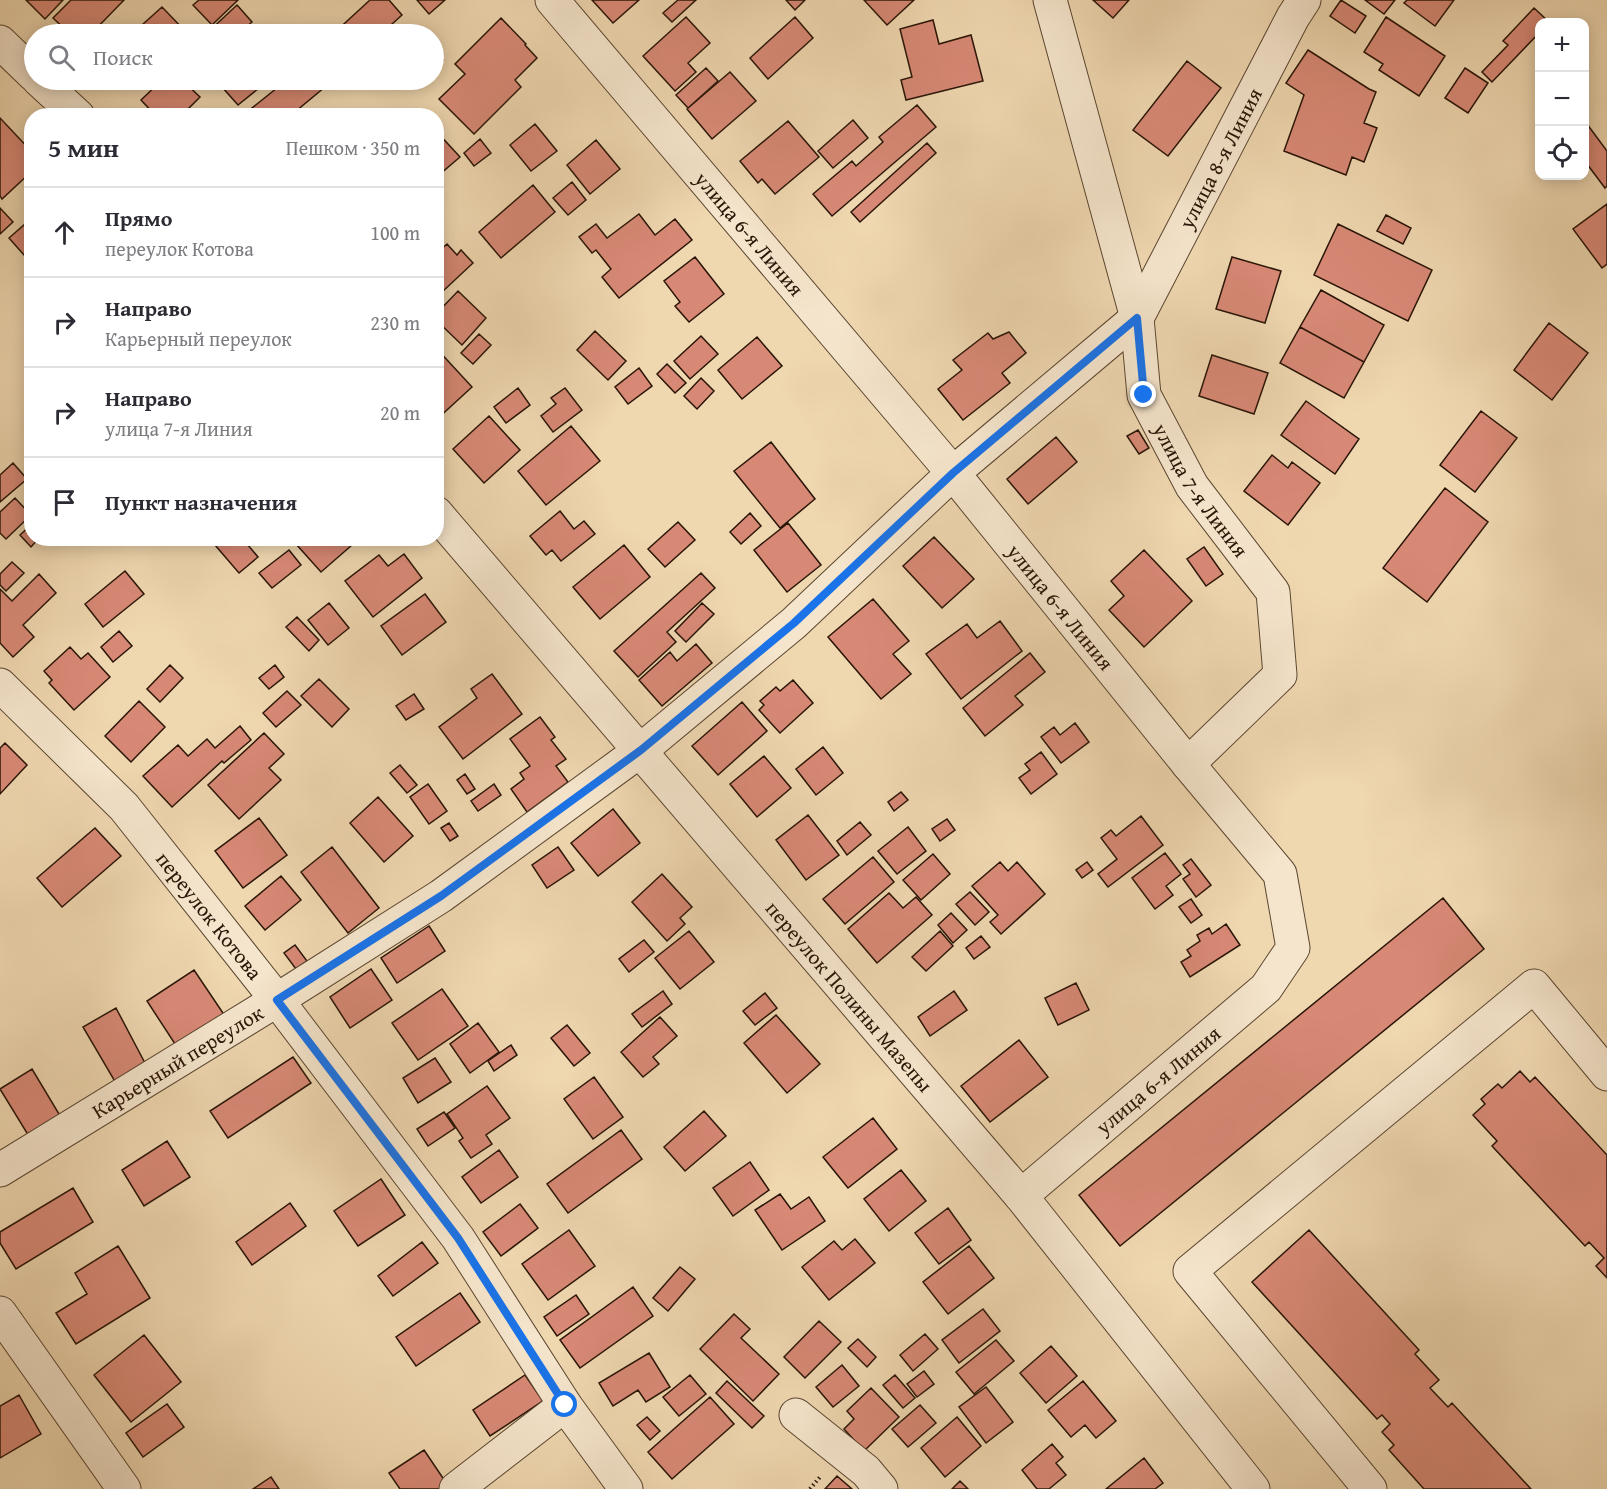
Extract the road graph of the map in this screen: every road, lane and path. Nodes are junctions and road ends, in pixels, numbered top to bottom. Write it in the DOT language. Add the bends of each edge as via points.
graph roads {
  1 [pos="552,0"];
  2 [pos="1050,0"];
  3 [pos="1304,0"];
  4 [pos="0,42"];
  5 [pos="24,65"];
  6 [pos="50,90"];
  7 [pos="69,108"];
  8 [pos="1137,318"];
  9 [pos="953,473"];
  10 [pos="444,522"];
  11 [pos="0,685"];
  12 [pos="641,750"];
  13 [pos="1188,764"];
  14 [pos="277,1000"];
  15 [pos="1607,1074"];
  16 [pos="0,1170"];
  17 [pos="1021,1196"];
  18 [pos="0,1313"];
  19 [pos="565,1405"];
  20 [pos="796,1414"];
  21 [pos="124,1489"];
  22 [pos="456,1489"];
  23 [pos="626,1489"];
  24 [pos="881,1489"];
  25 [pos="1253,1489"];
  26 [pos="1370,1489"];
  1 -- 9 [label="street, улица 6-я Линия"];
  2 -- 8 [label="street, улица 7-я Линия"];
  3 -- 8 [label="street, улица 8-я Линия"];
  4 -- 5 [label="street"];
  6 -- 7 [label="street"];
  8 -- 9 [label="street, Карьерный переулок"];
  8 -- 13 [label="street, улица 7-я Линия" via="1144,395 1192,486 1273,592 1280,675"];
  9 -- 12 [label="street, Карьерный переулок" via="794,623"];
  9 -- 13 [label="street, улица 6-я Линия"];
  10 -- 12 [label="street, переулок Полины Мазепы"];
  11 -- 14 [label="street, переулок Котова" via="124,807"];
  12 -- 14 [label="street, Карьерный переулок" via="441,896"];
  12 -- 17 [label="street, переулок Полины Мазепы"];
  13 -- 17 [label="street, улица 6-я Линия" via="1280,874 1293,948 1266,988"];
  14 -- 16 [label="street, Карьерный переулок"];
  14 -- 19 [label="street, переулок Котова" via="458,1238"];
  15 -- 26 [label="street" via="1534,986 1190,1271"];
  17 -- 25 [label="street, переулок Полины Мазепы"];
  18 -- 21 [label="street"];
  19 -- 22 [label="street"];
  19 -- 23 [label="street, переулок Котова"];
  20 -- 24 [label="street" via="866,1471"];
}
